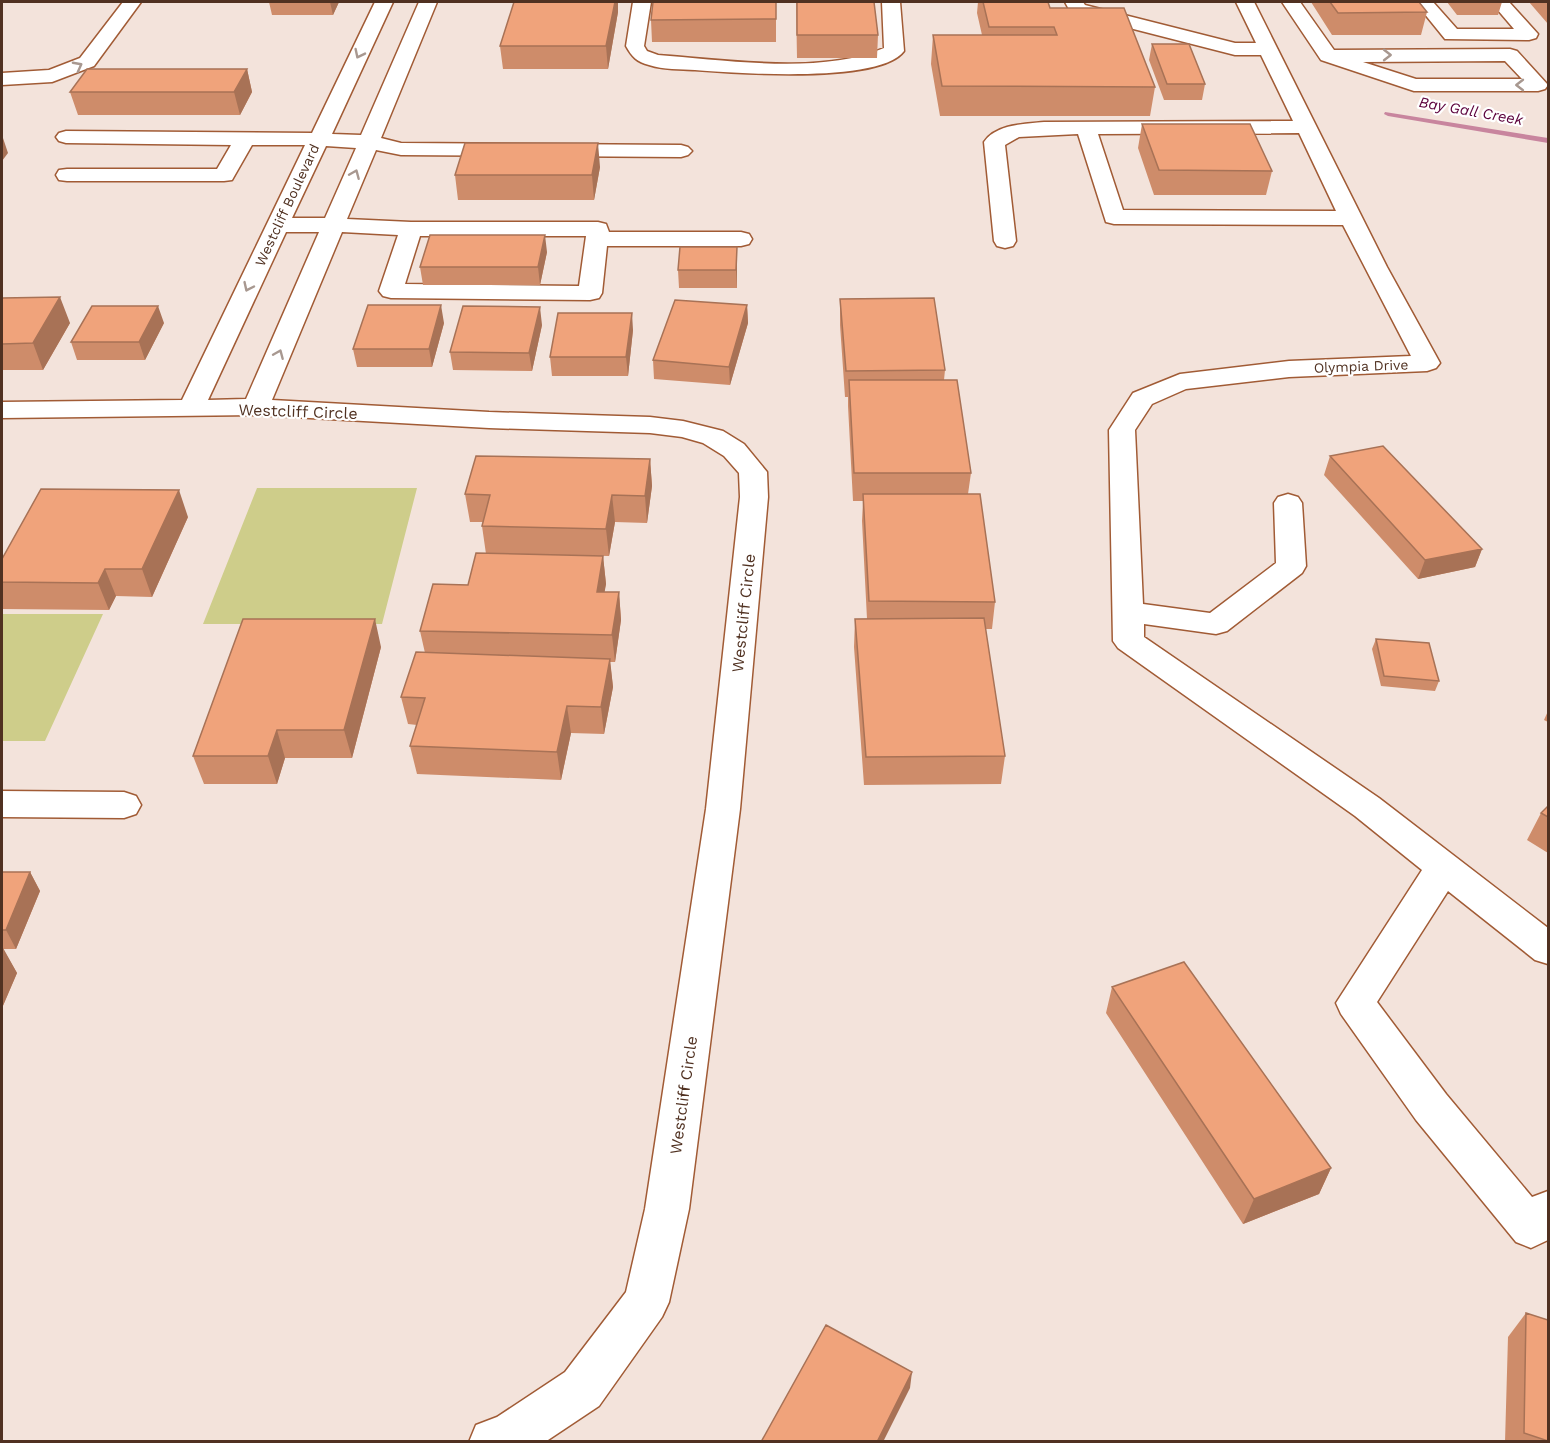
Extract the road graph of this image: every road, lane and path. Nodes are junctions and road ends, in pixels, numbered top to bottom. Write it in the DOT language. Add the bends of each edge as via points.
graph roads {
  1 [pos="132,2"];
  2 [pos="384,2"];
  3 [pos="428,2"];
  4 [pos="642,2"];
  5 [pos="891,2"];
  6 [pos="1074,2"];
  7 [pos="1245,2"];
  8 [pos="1291,2"];
  9 [pos="1424,2"];
  10 [pos="1500,2"];
  11 [pos="1279,43"];
  12 [pos="1323,49"];
  13 [pos="2,79"];
  14 [pos="1307,127"];
  15 [pos="1086,128"];
  16 [pos="66,137"];
  17 [pos="246,138"];
  18 [pos="318,139"];
  19 [pos="368,142"];
  20 [pos="681,151"];
  21 [pos="67,175"];
  22 [pos="1351,218"];
  23 [pos="278,225"];
  24 [pos="333,225"];
  25 [pos="411,229"];
  26 [pos="597,239"];
  27 [pos="741,239"];
  28 [pos="1005,241"];
  29 [pos="190,408"];
  30 [pos="256,408"];
  31 [pos="2,410"];
  32 [pos="1288,502"];
  33 [pos="1129,627"];
  34 [pos="2,804"];
  35 [pos="124,806"];
  36 [pos="1444,867"];
  37 [pos="1548,949"];
  38 [pos="1548,1211"];
  39 [pos="493,1442"];
  13 -- 1 [label="street, one-way" via="52,76 87,62"];
  2 -- 18 [label="street, Westcliff Boulevard, one-way"];
  3 -- 19 [label="street"];
  4 -- 5 [label="street" via="634,46 640,55 655,61 790,68 859,65 884,59 894,51"];
  6 -- 11 [label="street" via="1077,9 1235,49"];
  7 -- 11 [label="street, Olympia Drive"];
  8 -- 12 [label="street"];
  9 -- 10 [label="street" via="1452,35 1529,34"];
  11 -- 12 [label="street"];
  11 -- 14 [label="street, Olympia Drive"];
  12 -- 12 [label="street, one-way" via="1510,55 1538,85 1414,86"];
  14 -- 15 [label="street"];
  14 -- 22 [label="street, Olympia Drive"];
  15 -- 22 [label="street" via="1114,217"];
  15 -- 28 [label="street" via="1014,131 994,142"];
  16 -- 17 [label="street"];
  17 -- 18 [label="street"];
  17 -- 21 [label="street" via="224,175"];
  18 -- 19 [label="street"];
  18 -- 23 [label="street, Westcliff Boulevard"];
  19 -- 20 [label="street" via="401,149"];
  24 -- 19 [label="street, one-way"];
  22 -- 33 [label="street, Olympia Drive" via="1427,363 1289,369 1180,382 1142,399 1122,430"];
  23 -- 24 [label="street"];
  23 -- 29 [label="street, Westcliff Boulevard, one-way"];
  24 -- 25 [label="street"];
  30 -- 24 [label="street, one-way"];
  25 -- 26 [label="street" via="598,229"];
  25 -- 26 [label="street" via="391,291 590,293"];
  26 -- 27 [label="street"];
  29 -- 30 [label="street, Westcliff Circle"];
  29 -- 31 [label="street, Westcliff Circle"];
  30 -- 39 [label="street, Westcliff Circle" via="683,429 713,437 734,450 753,471 754,497 723,808 667,1209 646,1302 582,1389 506,1439"];
  32 -- 33 [label="street" via="1291,566 1216,624"];
  33 -- 36 [label="street"];
  34 -- 35 [label="street"];
  36 -- 37 [label="street"];
  36 -- 38 [label="street" via="1355,1003 1431,1107 1531,1228"];
}
